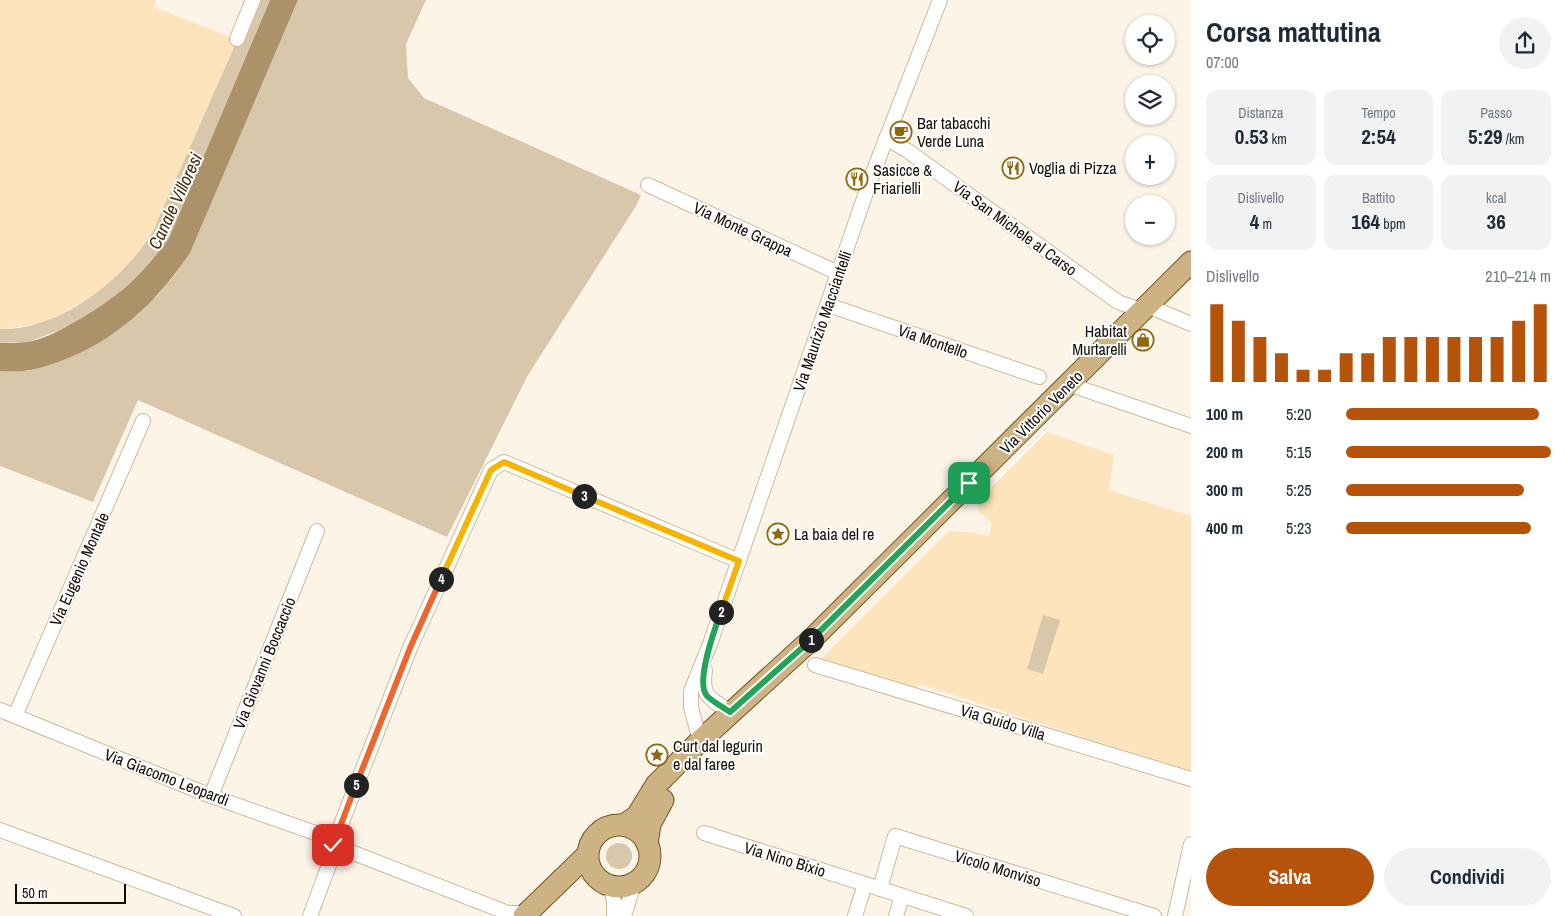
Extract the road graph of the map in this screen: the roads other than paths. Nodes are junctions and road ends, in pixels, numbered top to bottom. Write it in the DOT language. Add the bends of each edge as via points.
graph roads {
  1 [pos="253,0"];
  2 [pos="940,0"];
  3 [pos="237,39"];
  4 [pos="886,138"];
  5 [pos="648,185"];
  6 [pos="1191,262"];
  7 [pos="838,273"];
  8 [pos="828,305"];
  9 [pos="1148,306"];
  10 [pos="1191,324"];
  11 [pos="1039,378"];
  12 [pos="1068,384"];
  13 [pos="143,421"];
  14 [pos="1191,426"];
  15 [pos="317,531"];
  16 [pos="739,561"];
  17 [pos="710,644"];
  18 [pos="805,646"];
  19 [pos="815,665"];
  20 [pos="0,710"];
  21 [pos="730,712"];
  22 [pos="15,716"];
  23 [pos="700,741"];
  24 [pos="1191,779"];
  25 [pos="211,796"];
  26 [pos="624,825"];
  27 [pos="0,830"];
  28 [pos="704,833"];
  29 [pos="335,843"];
  30 [pos="647,844"];
  31 [pos="1191,844"];
  32 [pos="587,855"];
  33 [pos="603,882"];
  34 [pos="634,883"];
  35 [pos="865,884"];
  36 [pos="880,889"];
  37 [pos="902,896"];
  38 [pos="532,914"];
  39 [pos="234,916"];
  40 [pos="310,916"];
  41 [pos="614,916"];
  42 [pos="624,916"];
  43 [pos="855,916"];
  44 [pos="896,916"];
  45 [pos="966,916"];
  46 [pos="1154,916"];
  47 [pos="1175,916"];
  1 -- 3 [label="street"];
  2 -- 4 [label="street, Via Maurizio Macciantelli"];
  4 -- 7 [label="street, Via Maurizio Macciantelli"];
  4 -- 9 [label="street, Via San Michele al Carso" via="1118,302 1138,309"];
  5 -- 7 [label="street, Via Monte Grappa"];
  6 -- 9 [label="main road, Via Vittorio Veneto"];
  7 -- 8 [label="street, Via Maurizio Macciantelli"];
  8 -- 11 [label="street, Via Montello"];
  8 -- 16 [label="street, Via Maurizio Macciantelli"];
  9 -- 10 [label="street, Via San Michele al Carso"];
  9 -- 12 [label="main road, Via Vittorio Veneto"];
  12 -- 14 [label="street"];
  12 -- 18 [label="main road, Via Vittorio Veneto"];
  13 -- 22 [label="street, Via Eugenio Montale"];
  15 -- 25 [label="street, Via Giovanni Boccaccio"];
  16 -- 17 [label="street, Via Maurizio Macciantelli"];
  16 -- 29 [label="street" via="504,462 491,470 410,648"];
  17 -- 21 [label="street, Via Maurizio Macciantelli" via="704,690 707,696"];
  17 -- 23 [label="street, Via Maurizio Macciantelli" via="691,691 690,707"];
  18 -- 21 [label="main road, Via Vittorio Veneto"];
  18 -- 30 [label="main road, Via Vittorio Veneto" via="748,710 672,786 650,824"];
  19 -- 24 [label="street, Via Guido Villa"];
  20 -- 22 [label="street, Via Giacomo Leopardi"];
  21 -- 23 [label="main road, Via Vittorio Veneto"];
  22 -- 25 [label="street, Via Giacomo Leopardi"];
  23 -- 26 [label="main road, Via Vittorio Veneto" via="656,785 637,816"];
  25 -- 29 [label="street, Via Giacomo Leopardi"];
  26 -- 30 [label="main road" via="633,828"];
  26 -- 32 [label="main road" via="603,829 595,836"];
  27 -- 39 [label="street"];
  28 -- 35 [label="street, Via Nino Bixio"];
  29 -- 38 [label="street, Via Giacomo Leopardi" via="508,913"];
  29 -- 40 [label="street"];
  30 -- 34 [label="main road" via="649,862 641,878"];
  31 -- 47 [label="street"];
  32 -- 33 [label="main road" via="592,872"];
  32 -- 38 [label="main road"];
  33 -- 34 [label="main road" via="625,886"];
  33 -- 38 [label="main road" via="575,885"];
  33 -- 41 [label="street" via="614,900"];
  34 -- 42 [label="street"];
  35 -- 36 [label="street, Via Nino Bixio"];
  35 -- 43 [label="street"];
  36 -- 37 [label="street, Via Nino Bixio"];
  36 -- 46 [label="street, Vicolo Monviso" via="895,836"];
  37 -- 44 [label="street"];
  37 -- 45 [label="street, Via Nino Bixio"];
}
